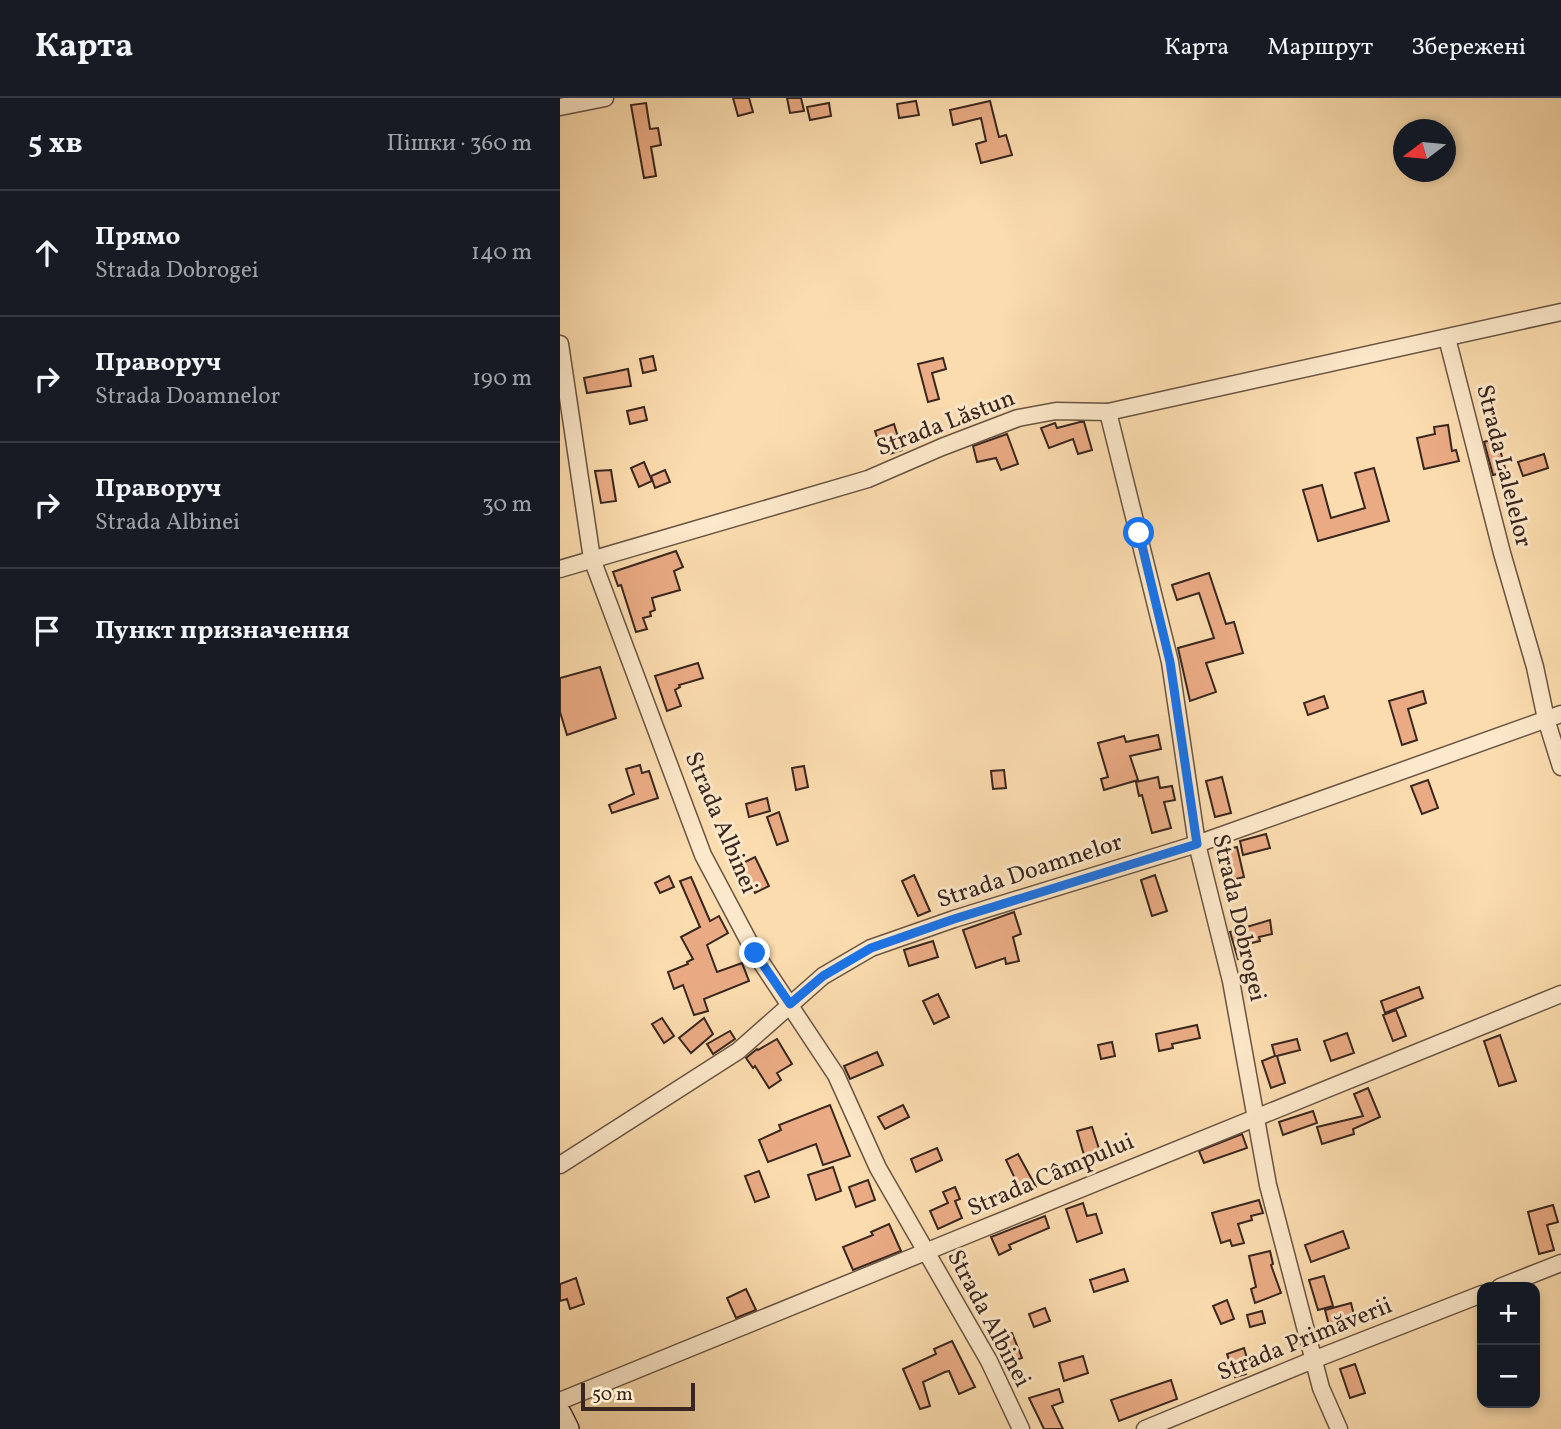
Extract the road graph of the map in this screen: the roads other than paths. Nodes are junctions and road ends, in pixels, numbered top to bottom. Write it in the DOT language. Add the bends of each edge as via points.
graph roads {
  1 [pos="605,98"];
  2 [pos="560,107"];
  3 [pos="1561,312"];
  4 [pos="1447,338"];
  5 [pos="560,344"];
  6 [pos="1108,412"];
  7 [pos="592,559"];
  8 [pos="560,569"];
  9 [pos="1553,717"];
  10 [pos="1561,768"];
  11 [pos="1197,844"];
  12 [pos="1561,994"];
  13 [pos="790,1004"];
  14 [pos="1254,1115"];
  15 [pos="560,1165"];
  16 [pos="927,1252"];
  17 [pos="1561,1263"];
  18 [pos="1513,1282"];
  19 [pos="1477,1296"];
  20 [pos="1313,1360"];
  21 [pos="560,1401"];
  22 [pos="560,1415"];
  23 [pos="567,1429"];
  24 [pos="1021,1429"];
  25 [pos="1145,1429"];
  26 [pos="1339,1429"];
  1 -- 2 [label="street"];
  3 -- 4 [label="street, Strada Lăstun"];
  4 -- 6 [label="street, Strada Lăstun"];
  4 -- 9 [label="street, Strada Lalelelor" via="1499,542"];
  5 -- 7 [label="street, Strada Albinei"];
  6 -- 7 [label="street, Strada Lăstun" via="1056,411 1018,418 868,479"];
  6 -- 11 [label="street, Strada Dobrogei" via="1170,662"];
  7 -- 8 [label="street, Strada Lăstun"];
  7 -- 13 [label="street, Strada Albinei" via="704,855 755,953"];
  9 -- 10 [label="street, Strada Lalelelor"];
  9 -- 11 [label="street, Strada Doamnelor"];
  11 -- 13 [label="street, Strada Doamnelor" via="871,948 823,976"];
  11 -- 14 [label="street, Strada Dobrogei" via="1231,981"];
  12 -- 14 [label="street, Strada Câmpului"];
  13 -- 15 [label="street, Strada Doamnelor" via="738,1051"];
  13 -- 16 [label="street, Strada Albinei" via="836,1075 878,1168"];
  14 -- 16 [label="street, Strada Câmpului"];
  14 -- 20 [label="street, Strada Dobrogei"];
  16 -- 21 [label="street, Strada Câmpului"];
  16 -- 24 [label="street, Strada Albinei" via="989,1361"];
  17 -- 18 [label="street"];
  19 -- 20 [label="street, Strada Primăverii"];
  20 -- 25 [label="street, Strada Primăverii"];
  20 -- 26 [label="street, Strada Dobrogei"];
  22 -- 23 [label="main road"];
}
